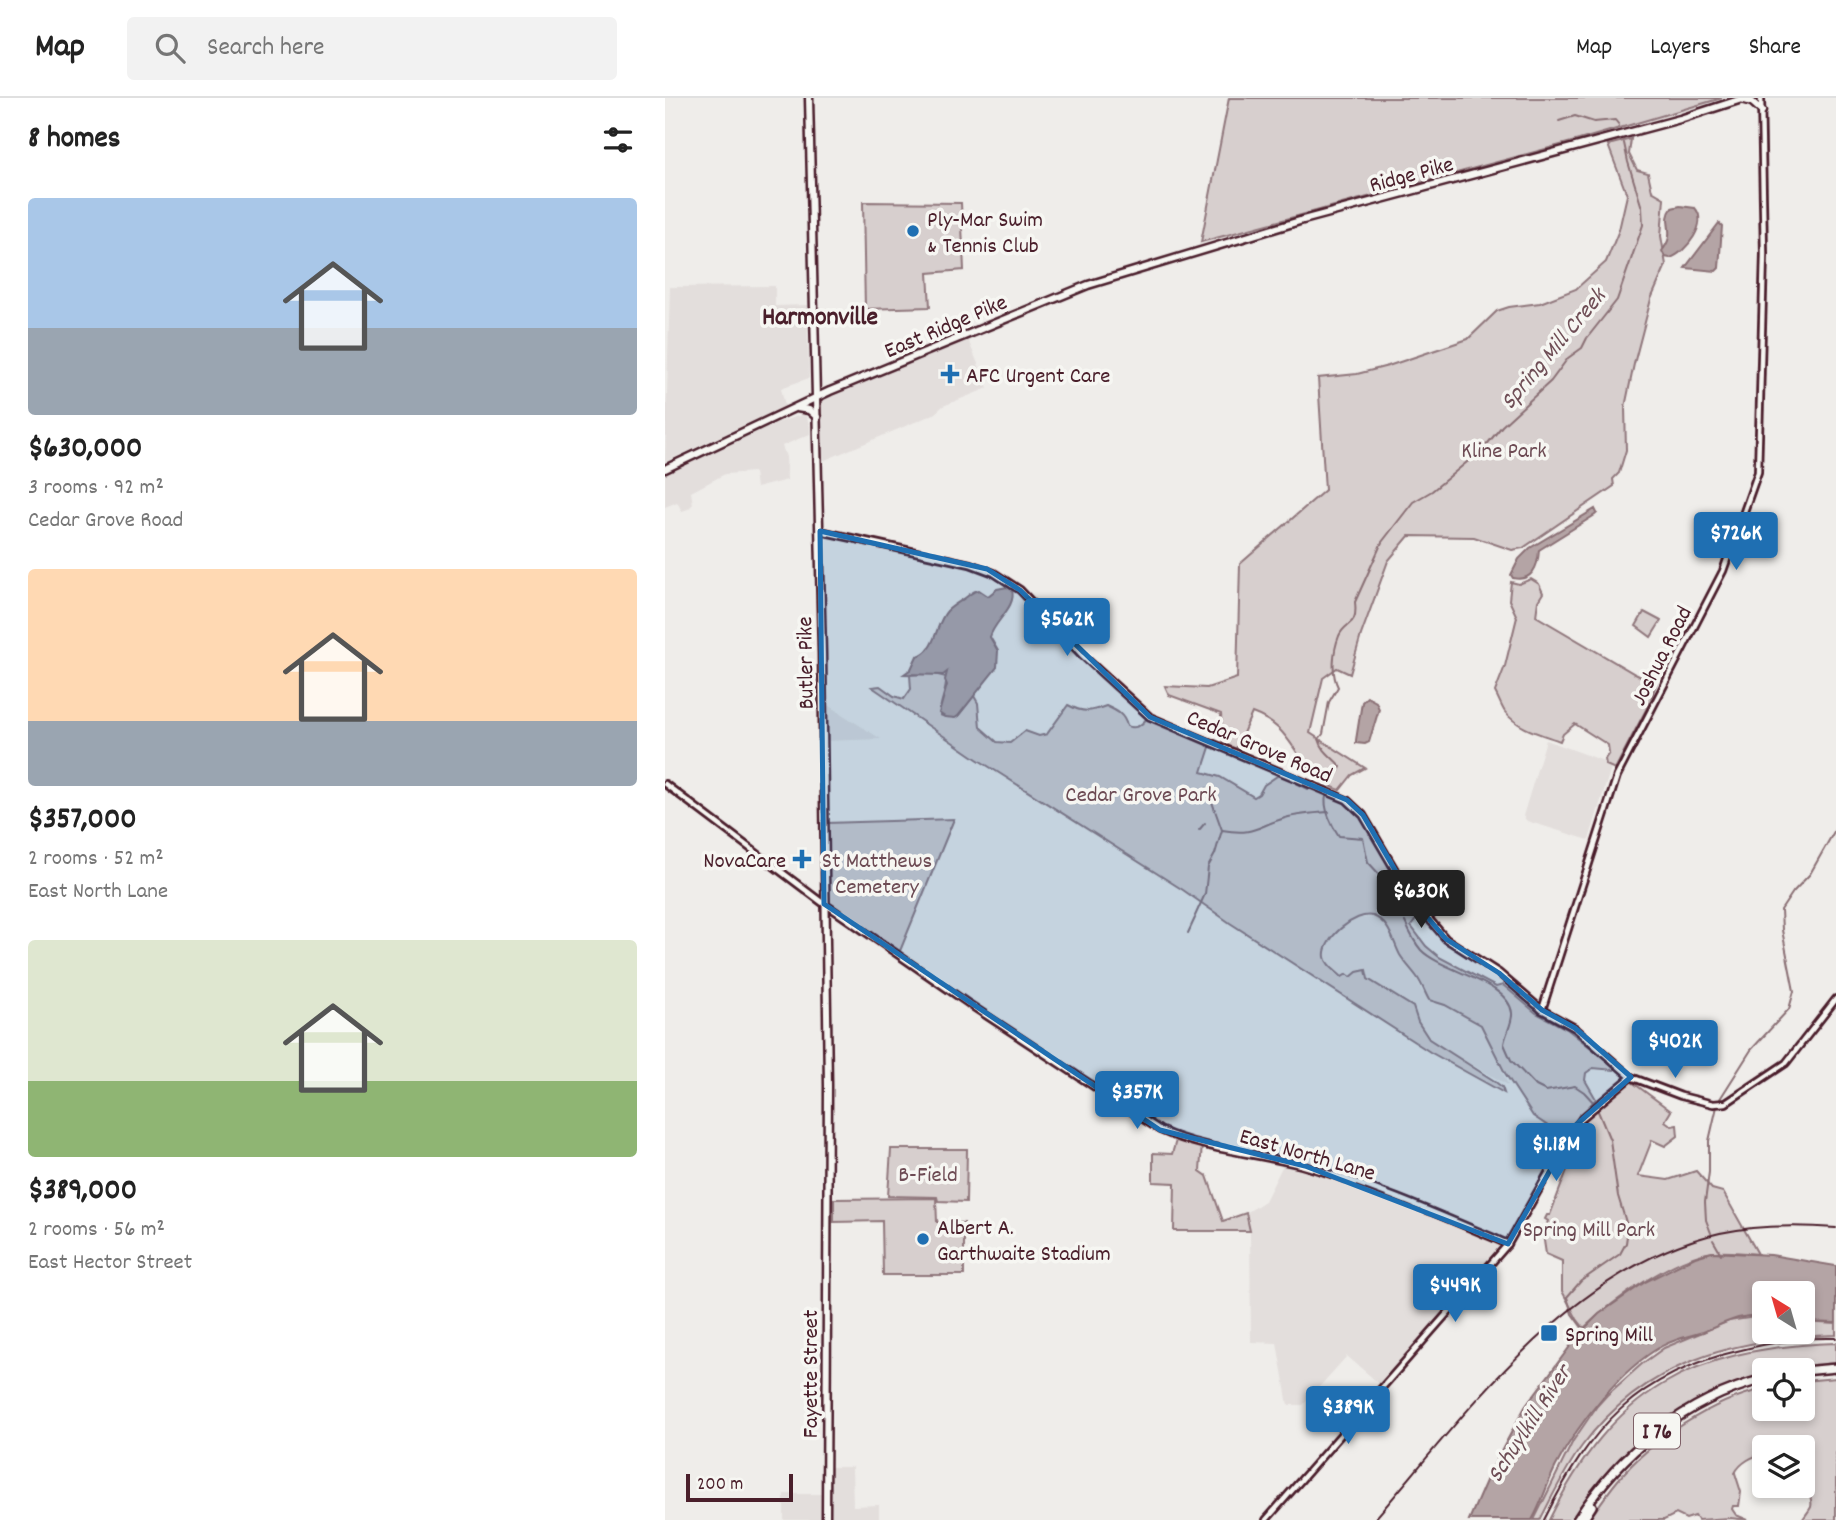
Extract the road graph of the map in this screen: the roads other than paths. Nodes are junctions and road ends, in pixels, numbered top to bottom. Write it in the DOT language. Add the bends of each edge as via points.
graph roads {
  1 [pos="809,98"];
  2 [pos="1761,98"];
  3 [pos="1743,99"];
  4 [pos="1762,111"];
  5 [pos="1088,285"];
  6 [pos="815,398"];
  7 [pos="796,408"];
  8 [pos="817,417"];
  9 [pos="665,469"];
  10 [pos="820,531"];
  11 [pos="665,784"];
  12 [pos="824,904"];
  13 [pos="1836,999"];
  14 [pos="1542,1010"];
  15 [pos="1631,1077"];
  16 [pos="827,1228"];
  17 [pos="1508,1244"];
  18 [pos="1836,1370"];
  19 [pos="1815,1372"];
  20 [pos="1752,1385"];
  21 [pos="1752,1386"];
  22 [pos="826,1520"];
  23 [pos="1266,1520"];
  24 [pos="1577,1520"];
  25 [pos="1583,1520"];
  1 -- 6 [label="main road, Butler Pike"];
  2 -- 4 [label="street, Joshua Road"];
  3 -- 4 [label="main road"];
  3 -- 5 [label="main road, Ridge Pike" via="1253,234"];
  4 -- 14 [label="street, Joshua Road" via="1764,254 1758,472 1723,571 1617,776"];
  5 -- 6 [label="main road, East Ridge Pike"];
  6 -- 7 [label="main road, East Ridge Pike"];
  6 -- 8 [label="main road, Butler Pike"];
  7 -- 8 [label="main road"];
  7 -- 9 [label="main road, East Ridge Pike"];
  8 -- 10 [label="main road, Butler Pike"];
  10 -- 12 [label="main road, Butler Pike"];
  10 -- 14 [label="street, Cedar Grove Road" via="969,564 1002,576 1150,717 1347,800 1363,815 1412,899 1446,939 1499,973"];
  11 -- 12 [label="street, East North Lane"];
  12 -- 16 [label="main road, Butler Pike"];
  12 -- 17 [label="street, East North Lane" via="1160,1130 1305,1166"];
  13 -- 15 [label="street" via="1784,1064 1726,1103 1681,1096"];
  14 -- 15 [label="street, Cedar Grove Road" via="1575,1028"];
  15 -- 17 [label="street" via="1576,1125"];
  16 -- 22 [label="main road, Fayette Street"];
  17 -- 23 [label="street"];
  18 -- 19 [label="highway"];
  20 -- 24 [label="highway, I 76" via="1716,1396 1668,1423 1620,1464"];
  21 -- 25 [label="highway, I 76" via="1696,1410 1658,1436 1608,1484"];
}
